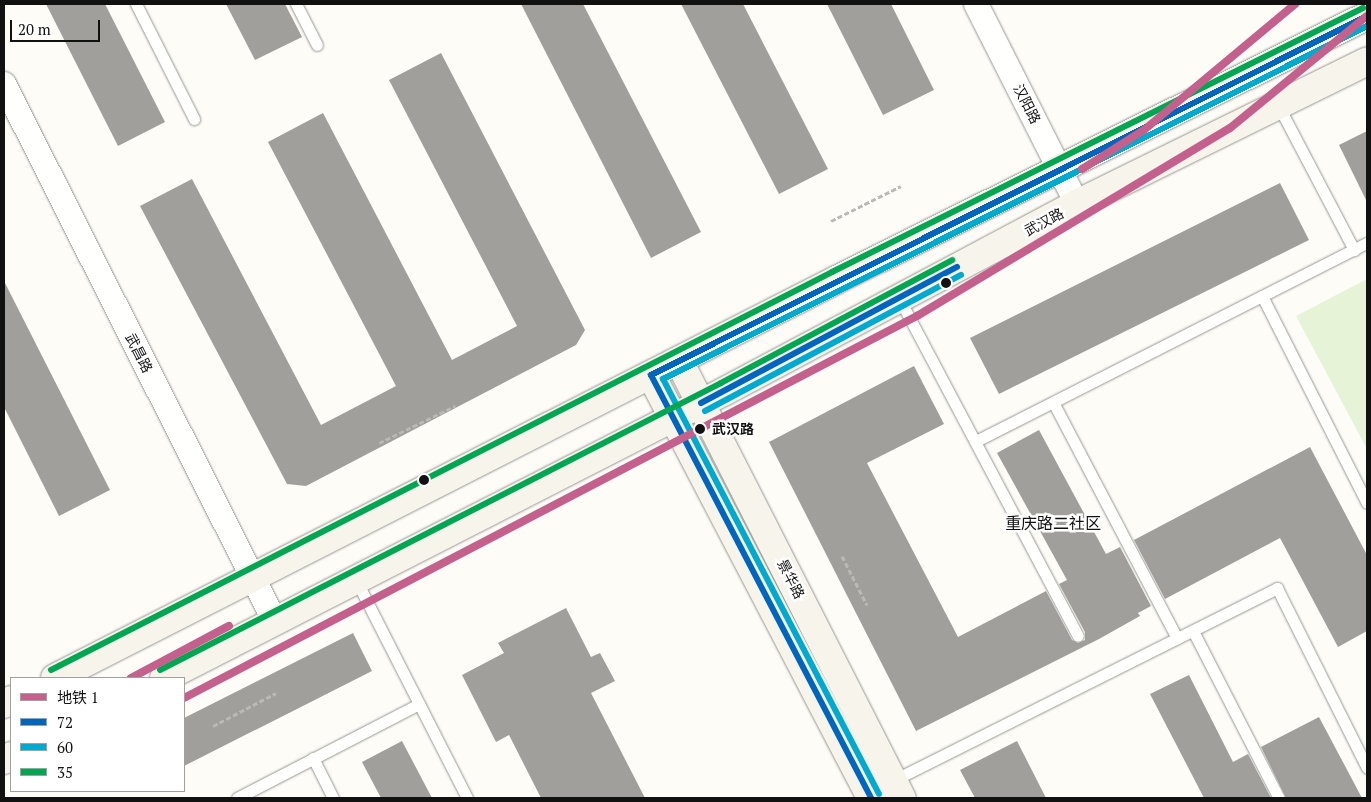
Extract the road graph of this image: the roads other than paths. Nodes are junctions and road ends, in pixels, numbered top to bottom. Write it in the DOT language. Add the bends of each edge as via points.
graph roads {
  1 [pos="136,4"];
  2 [pos="296,4"];
  3 [pos="976,4"];
  4 [pos="1367,16"];
  5 [pos="317,45"];
  6 [pos="1367,61"];
  7 [pos="4,84"];
  8 [pos="1278,105"];
  9 [pos="194,119"];
  10 [pos="1059,169"];
  11 [pos="1077,204"];
  12 [pos="1367,243"];
  13 [pos="1354,250"];
  14 [pos="1262,296"];
  15 [pos="899,298"];
  16 [pos="679,361"];
  17 [pos="651,375"];
  18 [pos="1053,402"];
  19 [pos="701,403"];
  20 [pos="673,418"];
  21 [pos="976,441"];
  22 [pos="1367,503"];
  23 [pos="253,578"];
  24 [pos="356,580"];
  25 [pos="275,622"];
  26 [pos="1193,631"];
  27 [pos="1078,636"];
  28 [pos="1177,638"];
  29 [pos="57,677"];
  30 [pos="166,677"];
  31 [pos="419,704"];
  32 [pos="313,758"];
  33 [pos="1367,768"];
  34 [pos="898,790"];
  35 [pos="870,796"];
  36 [pos="236,798"];
  37 [pos="333,798"];
  38 [pos="466,798"];
  39 [pos="1279,798"];
  1 -- 9 [label="lane"];
  2 -- 5 [label="lane"];
  3 -- 10 [label="street, 汉阳路"];
  4 -- 10 [label="main road"];
  6 -- 8 [label="main road, 武汉路"];
  7 -- 23 [label="street, 武昌路"];
  8 -- 11 [label="main road, 武汉路"];
  8 -- 13 [label="lane"];
  10 -- 11 [label="street, 汉阳路"];
  10 -- 16 [label="main road"];
  11 -- 15 [label="main road, 武汉路"];
  12 -- 13 [label="lane"];
  13 -- 14 [label="lane"];
  14 -- 18 [label="lane"];
  14 -- 22 [label="lane"];
  15 -- 19 [label="main road, 武汉路"];
  15 -- 21 [label="lane"];
  16 -- 17 [label="main road"];
  16 -- 19 [label="main road, 景华路"];
  17 -- 20 [label="main road"];
  17 -- 23 [label="main road"];
  18 -- 21 [label="lane"];
  18 -- 28 [label="lane"];
  19 -- 20 [label="main road, 武汉路"];
  19 -- 34 [label="main road, 景华路"];
  20 -- 24 [label="main road, 武汉路"];
  20 -- 35 [label="main road"];
  21 -- 27 [label="lane"];
  23 -- 25 [label="street, 武昌路"];
  23 -- 29 [label="main road"];
  24 -- 25 [label="main road, 武汉路"];
  24 -- 31 [label="lane"];
  25 -- 30 [label="main road, 武汉路"];
  26 -- 28 [label="lane"];
  26 -- 33 [label="lane" via="1277,588"];
  26 -- 39 [label="lane"];
  28 -- 34 [label="lane"];
  31 -- 32 [label="lane"];
  31 -- 38 [label="lane"];
  32 -- 36 [label="lane"];
  32 -- 37 [label="lane"];
  34 -- 35 [label="lane"];
}
